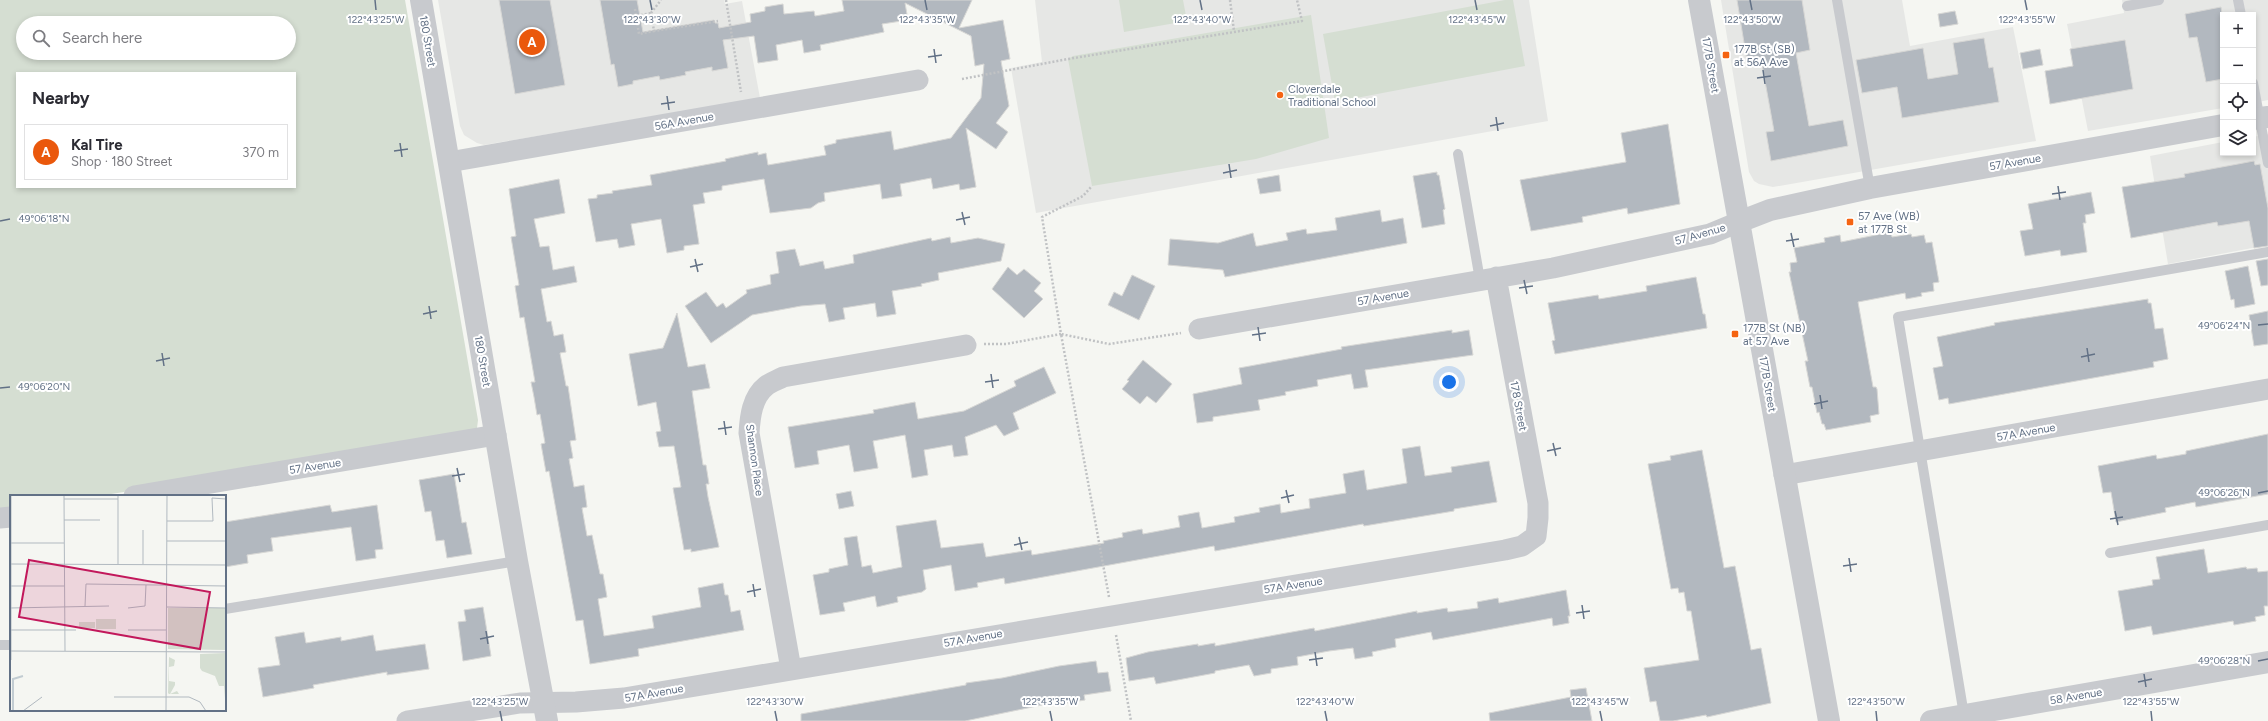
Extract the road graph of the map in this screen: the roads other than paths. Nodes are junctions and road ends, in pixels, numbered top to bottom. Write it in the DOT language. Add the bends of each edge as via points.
graph roads {
  1 [pos="421,0"];
  2 [pos="1699,0"];
  3 [pos="1836,0"];
  4 [pos="2159,0"];
  5 [pos="2238,0"];
  6 [pos="2127,6"];
  7 [pos="2240,12"];
  8 [pos="918,80"];
  9 [pos="2253,84"];
  10 [pos="2260,118"];
  11 [pos="2220,126"];
  12 [pos="1458,154"];
  13 [pos="449,162"];
  14 [pos="2268,163"];
  15 [pos="1870,188"];
  16 [pos="1739,222"];
  17 [pos="2268,252"];
  18 [pos="1488,278"];
  19 [pos="1199,329"];
  20 [pos="966,345"];
  21 [pos="2268,389"];
  22 [pos="496,435"];
  23 [pos="1921,451"];
  24 [pos="1784,475"];
  25 [pos="140,495"];
  26 [pos="10,517"];
  27 [pos="0,518"];
  28 [pos="2268,525"];
  29 [pos="1536,536"];
  30 [pos="2110,553"];
  31 [pos="517,561"];
  32 [pos="226,609"];
  33 [pos="2268,662"];
  34 [pos="791,669"];
  35 [pos="546,711"];
  36 [pos="1964,715"];
  37 [pos="407,721"];
  38 [pos="1829,721"];
  39 [pos="1931,721"];
  1 -- 13 [label="street, 180 Street"];
  2 -- 16 [label="street, 177B Street"];
  3 -- 15 [label="lane"];
  4 -- 6 [label="lane"];
  5 -- 7 [label="lane"];
  8 -- 13 [label="street, 56A Avenue"];
  9 -- 10 [label="lane"];
  10 -- 14 [label="lane"];
  11 -- 15 [label="street, 57 Avenue"];
  12 -- 18 [label="lane"];
  13 -- 22 [label="street, 180 Street"];
  15 -- 16 [label="street, 57 Avenue" via="1770,210"];
  16 -- 18 [label="street, 57 Avenue" via="1710,234 1553,268"];
  16 -- 24 [label="street, 177B Street"];
  17 -- 23 [label="lane" via="1898,317"];
  18 -- 19 [label="street, 57 Avenue"];
  18 -- 29 [label="street, 178 Street" via="1538,504"];
  20 -- 34 [label="street, Shannon Place" via="783,377 766,386 755,402 750,417 749,433"];
  21 -- 23 [label="street, 57A Avenue"];
  22 -- 25 [label="street, 57 Avenue"];
  22 -- 31 [label="street, 180 Street"];
  23 -- 24 [label="street, 57A Avenue"];
  23 -- 36 [label="lane"];
  24 -- 38 [label="street, 177B Street"];
  26 -- 27 [label="street"];
  28 -- 30 [label="lane"];
  29 -- 34 [label="street, 57A Avenue" via="1522,546 1505,550"];
  31 -- 32 [label="lane"];
  31 -- 35 [label="street, 180 Street"];
  33 -- 36 [label="street, 58 Avenue"];
  34 -- 35 [label="street, 57A Avenue" via="624,698 583,702"];
  35 -- 37 [label="street, 57A Avenue" via="520,703"];
  36 -- 39 [label="street, 58 Avenue"];
}
